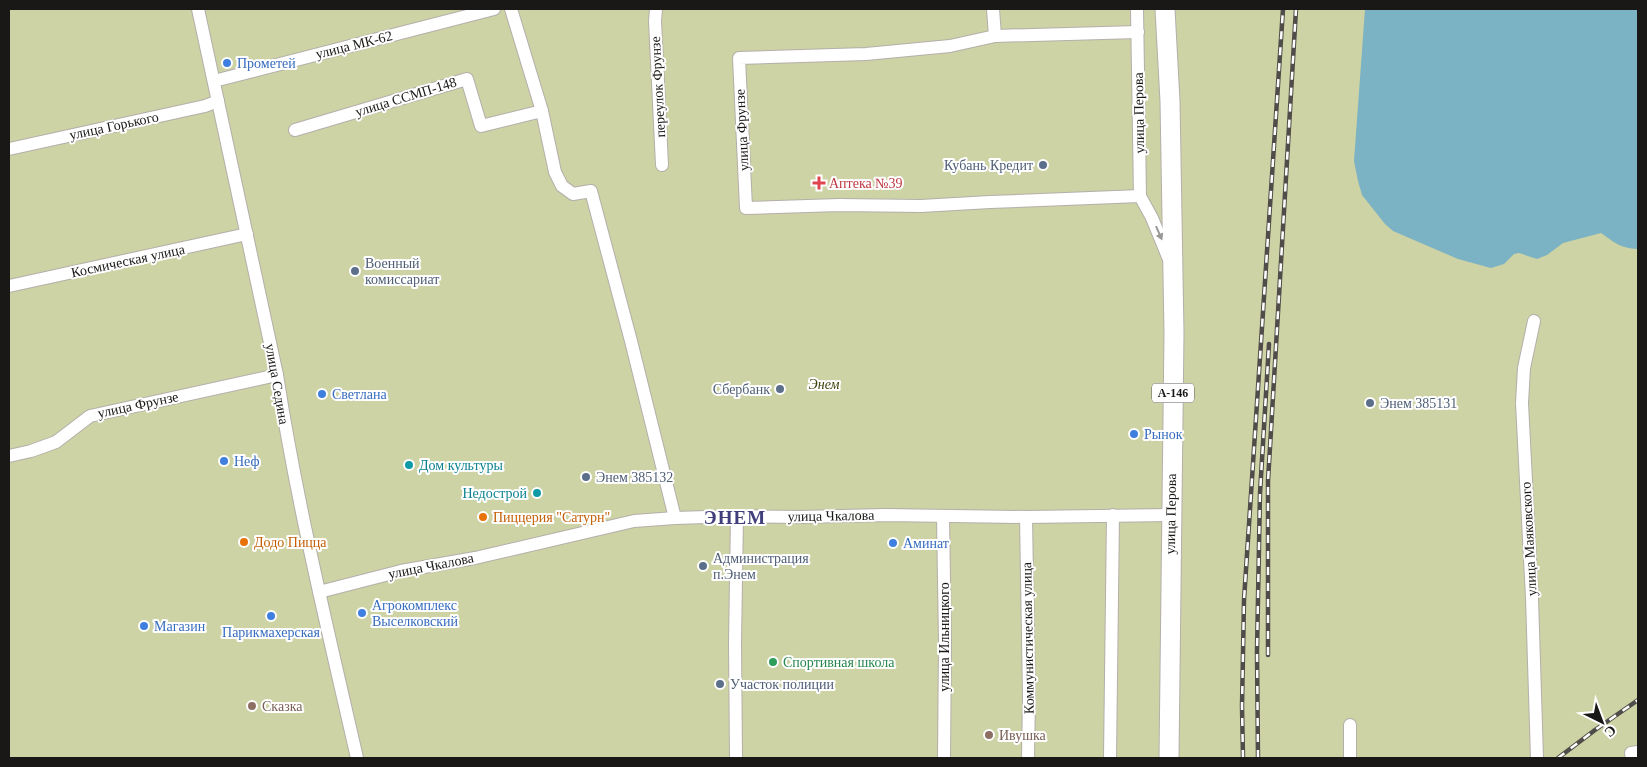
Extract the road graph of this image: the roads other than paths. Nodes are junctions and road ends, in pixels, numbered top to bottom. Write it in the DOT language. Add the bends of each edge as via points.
graph roads {
  1 [pos="198,9"];
  2 [pos="494,9"];
  3 [pos="511,9"];
  4 [pos="656,9"];
  5 [pos="993,9"];
  6 [pos="1137,9"];
  7 [pos="1165,9"];
  8 [pos="1138,32"];
  9 [pos="995,36"];
  10 [pos="214,81"];
  11 [pos="218,101"];
  12 [pos="542,111"];
  13 [pos="294,130"];
  14 [pos="9,148"];
  15 [pos="662,166"];
  16 [pos="1140,196"];
  17 [pos="248,234"];
  18 [pos="1174,271"];
  19 [pos="9,286"];
  20 [pos="1534,321"];
  21 [pos="277,374"];
  22 [pos="9,456"];
  23 [pos="1113,515"];
  24 [pos="1171,515"];
  25 [pos="737,516"];
  26 [pos="943,516"];
  27 [pos="1026,517"];
  28 [pos="675,518"];
  29 [pos="318,592"];
  30 [pos="1350,725"];
  31 [pos="357,758"];
  32 [pos="736,758"];
  33 [pos="944,758"];
  34 [pos="1028,758"];
  35 [pos="1110,758"];
  36 [pos="1169,758"];
  37 [pos="1350,758"];
  38 [pos="1537,758"];
  1 -- 10 [label="street, улица Седина"];
  2 -- 10 [label="street, улица МК-62"];
  3 -- 12 [label="street"];
  4 -- 15 [label="street, переулок Фрунзе"];
  5 -- 9 [label="street"];
  6 -- 8 [label="street, улица Перова"];
  7 -- 18 [label="highway, улица Перова / А-146"];
  8 -- 9 [label="street, улица Фрунзе"];
  8 -- 16 [label="street, улица Перова"];
  9 -- 16 [label="street, улица Фрунзе" via="950,46 866,54 739,58 746,208 920,206"];
  10 -- 11 [label="street, улица Седина"];
  11 -- 14 [label="street, улица Горького"];
  11 -- 17 [label="street, улица Седина"];
  12 -- 13 [label="street, улица ССМП-148" via="481,126 467,79"];
  12 -- 28 [label="street" via="562,186 573,194 592,191"];
  16 -- 18 [label="street, улица Перова, one-way"];
  17 -- 19 [label="street, Космическая улица"];
  17 -- 21 [label="street, улица Седина"];
  18 -- 24 [label="highway, улица Перова / А-146"];
  20 -- 38 [label="street, улица Маяковского" via="1524,368 1522,403"];
  21 -- 22 [label="street, улица Фрунзе" via="90,416 56,442"];
  21 -- 29 [label="street, улица Седина"];
  23 -- 24 [label="street, улица Чкалова"];
  23 -- 27 [label="street, улица Чкалова"];
  23 -- 35 [label="street"];
  24 -- 36 [label="highway, улица Перова / А-146"];
  25 -- 26 [label="street, улица Чкалова"];
  25 -- 28 [label="street, улица Чкалова"];
  25 -- 32 [label="street"];
  26 -- 27 [label="street, улица Чкалова"];
  26 -- 33 [label="street, улица Ильницкого"];
  27 -- 34 [label="street, Коммунистическая улица"];
  28 -- 29 [label="street, улица Чкалова" via="634,521 475,558 400,571"];
  29 -- 31 [label="street, улица Седина"];
  30 -- 37 [label="street"];
}
